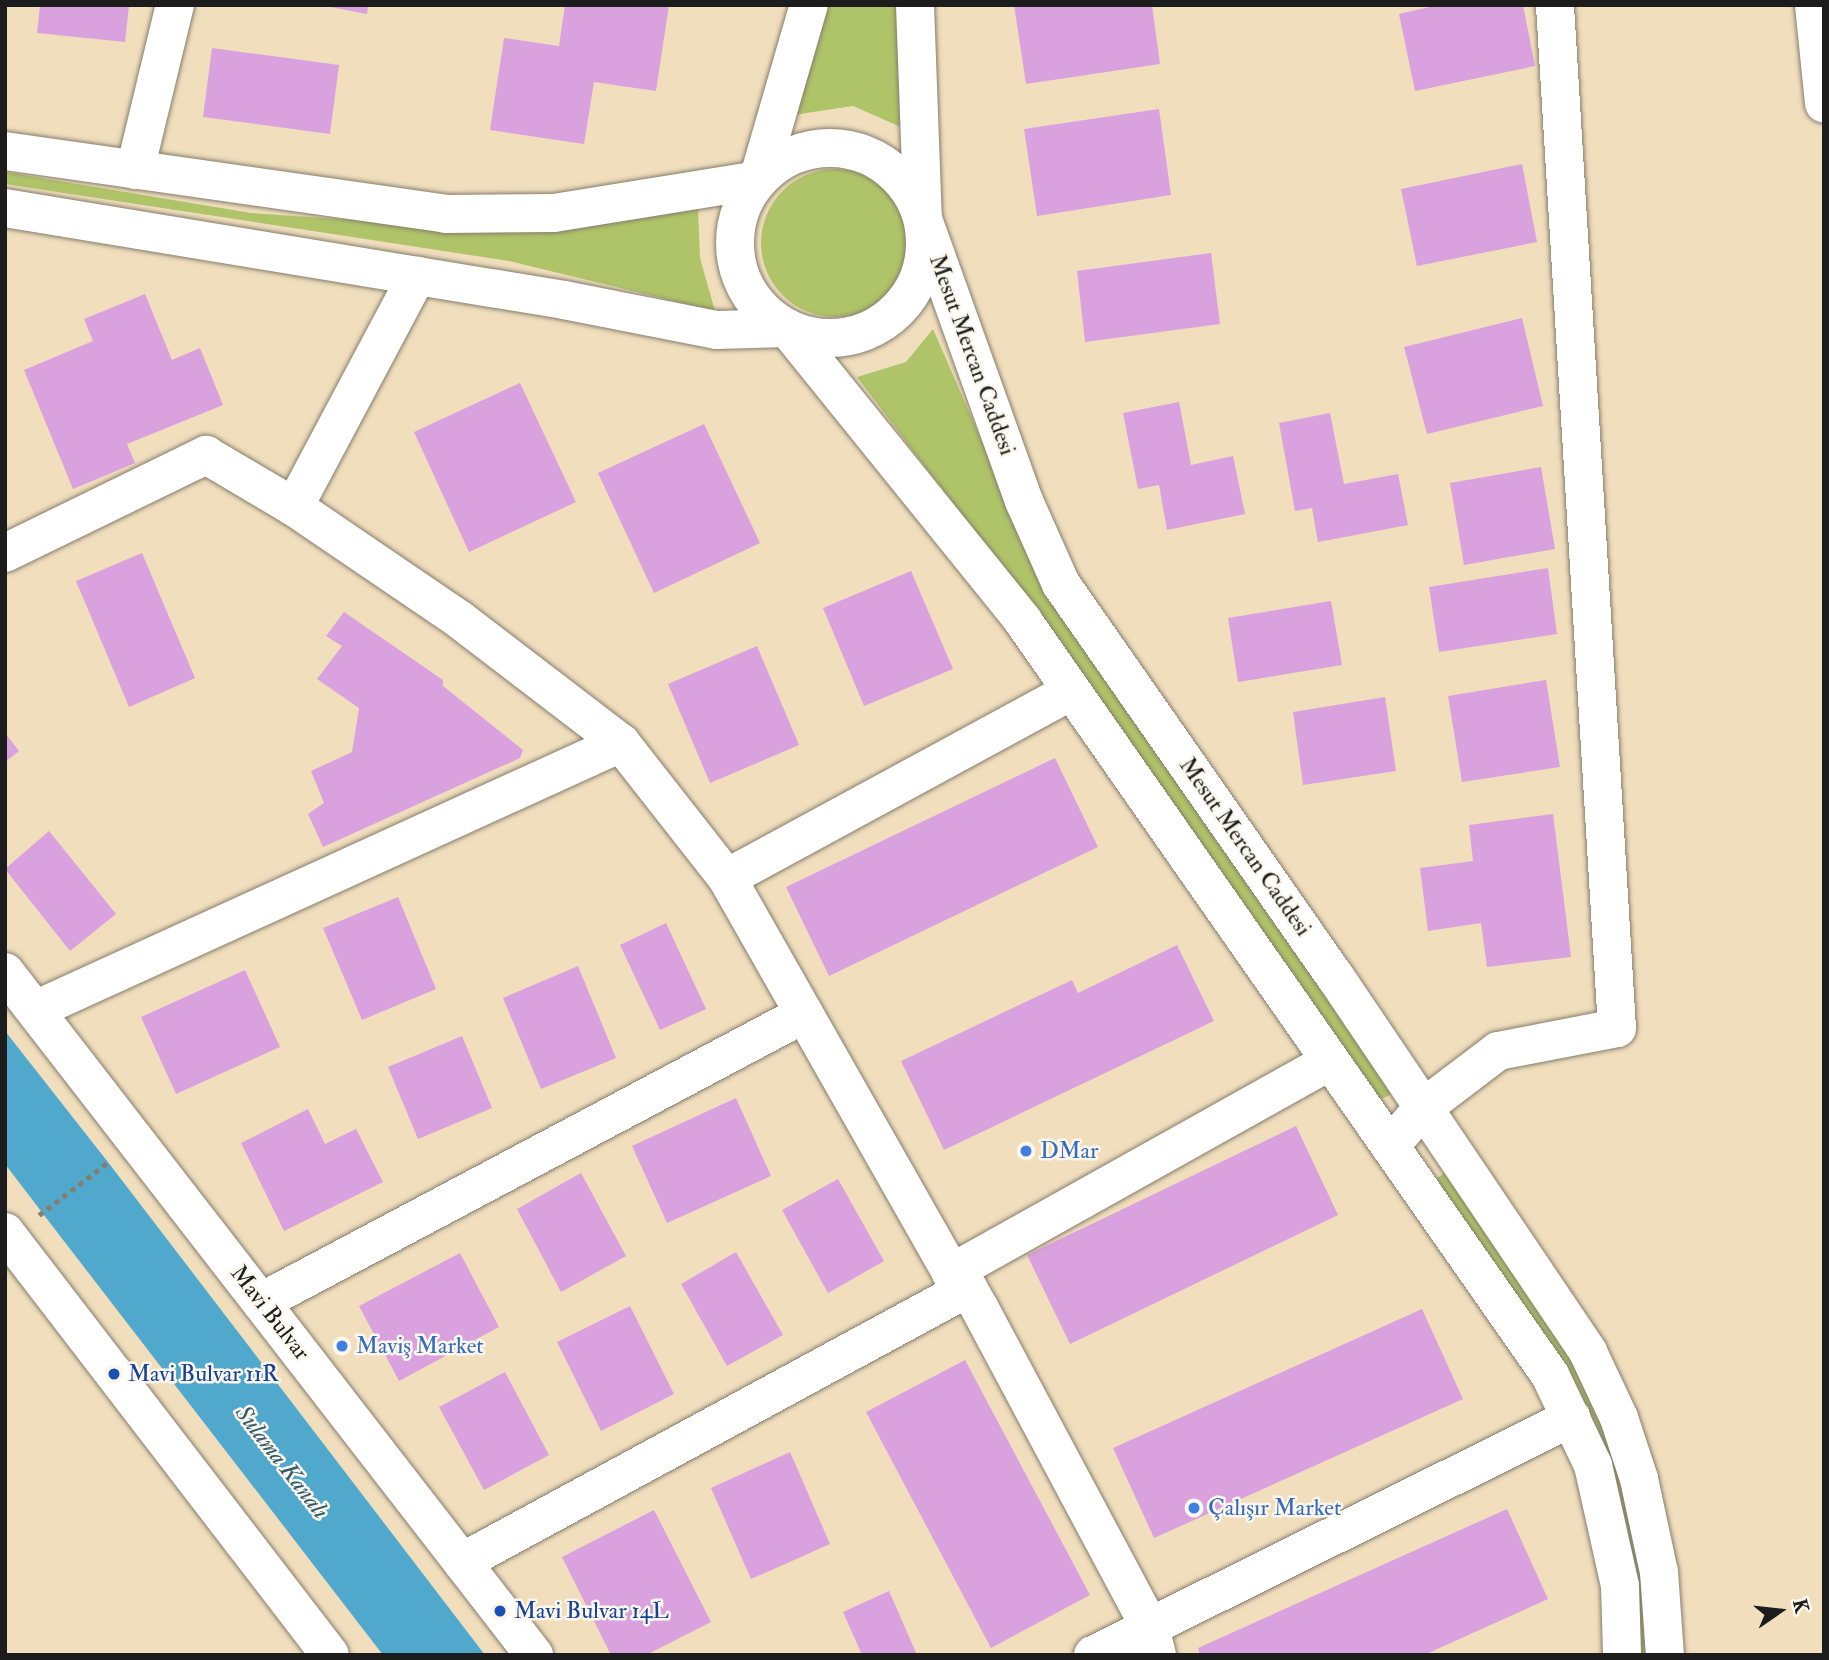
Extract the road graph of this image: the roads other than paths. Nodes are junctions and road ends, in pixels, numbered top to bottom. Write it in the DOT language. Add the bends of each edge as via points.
graph roads {
  1 [pos="175,5"];
  2 [pos="809,5"];
  3 [pos="915,5"];
  4 [pos="1555,5"];
  5 [pos="1814,5"];
  6 [pos="1824,103"];
  7 [pos="5,151"];
  8 [pos="135,170"];
  9 [pos="758,180"];
  10 [pos="5,208"];
  11 [pos="923,219"];
  12 [pos="417,276"];
  13 [pos="787,328"];
  14 [pos="294,507"];
  15 [pos="5,553"];
  16 [pos="1072,691"];
  17 [pos="621,743"];
  18 [pos="727,878"];
  19 [pos="5,972"];
  20 [pos="35,1010"];
  21 [pos="804,1014"];
  22 [pos="1330,1061"];
  23 [pos="1423,1108"];
  24 [pos="1390,1146"];
  25 [pos="12,1230"];
  26 [pos="959,1280"];
  27 [pos="261,1302"];
  28 [pos="1570,1418"];
  29 [pos="463,1562"];
  30 [pos="1154,1641"];
  31 [pos="330,1655"];
  32 [pos="534,1655"];
  33 [pos="1093,1655"];
  34 [pos="1622,1655"];
  35 [pos="1665,1655"];
  1 -- 8 [label="main road"];
  2 -- 9 [label="main road"];
  3 -- 11 [label="main road, Mesut Mercan Caddesi"];
  4 -- 23 [label="main road" via="1617,1028 1498,1051"];
  5 -- 6 [label="main road"];
  7 -- 8 [label="main road"];
  8 -- 9 [label="main road" via="445,214 511,216"];
  9 -- 11 [label="main road" via="780,161 808,149 838,147 867,154 892,169 912,191"];
  9 -- 13 [label="main road" via="742,204 735,232 736,261 746,289 764,311"];
  10 -- 12 [label="main road"];
  11 -- 13 [label="main road" via="926,250 918,281 902,307 886,320 848,337 817,338"];
  11 -- 23 [label="main road, Mesut Mercan Caddesi" via="1024,501 1060,584"];
  12 -- 13 [label="main road" via="717,330"];
  12 -- 14 [label="main road"];
  13 -- 16 [label="main road" via="1023,621"];
  14 -- 15 [label="main road" via="206,455"];
  14 -- 17 [label="main road" via="460,620"];
  16 -- 18 [label="main road"];
  16 -- 22 [label="main road"];
  17 -- 18 [label="main road"];
  17 -- 20 [label="main road"];
  18 -- 21 [label="main road"];
  19 -- 20 [label="main road, Mavi Bulvar"];
  20 -- 27 [label="main road, Mavi Bulvar"];
  21 -- 26 [label="main road"];
  21 -- 27 [label="main road"];
  22 -- 24 [label="main road"];
  22 -- 26 [label="main road"];
  23 -- 24 [label="main road"];
  23 -- 35 [label="main road, Mesut Mercan Caddesi" via="1588,1352 1619,1418 1639,1479 1659,1572"];
  24 -- 28 [label="main road" via="1550,1375"];
  25 -- 31 [label="main road"];
  26 -- 29 [label="main road"];
  26 -- 30 [label="main road"];
  27 -- 29 [label="main road, Mavi Bulvar"];
  28 -- 30 [label="main road"];
  28 -- 34 [label="main road" via="1593,1465 1620,1586"];
  29 -- 32 [label="main road, Mavi Bulvar"];
  30 -- 33 [label="main road"];
}
